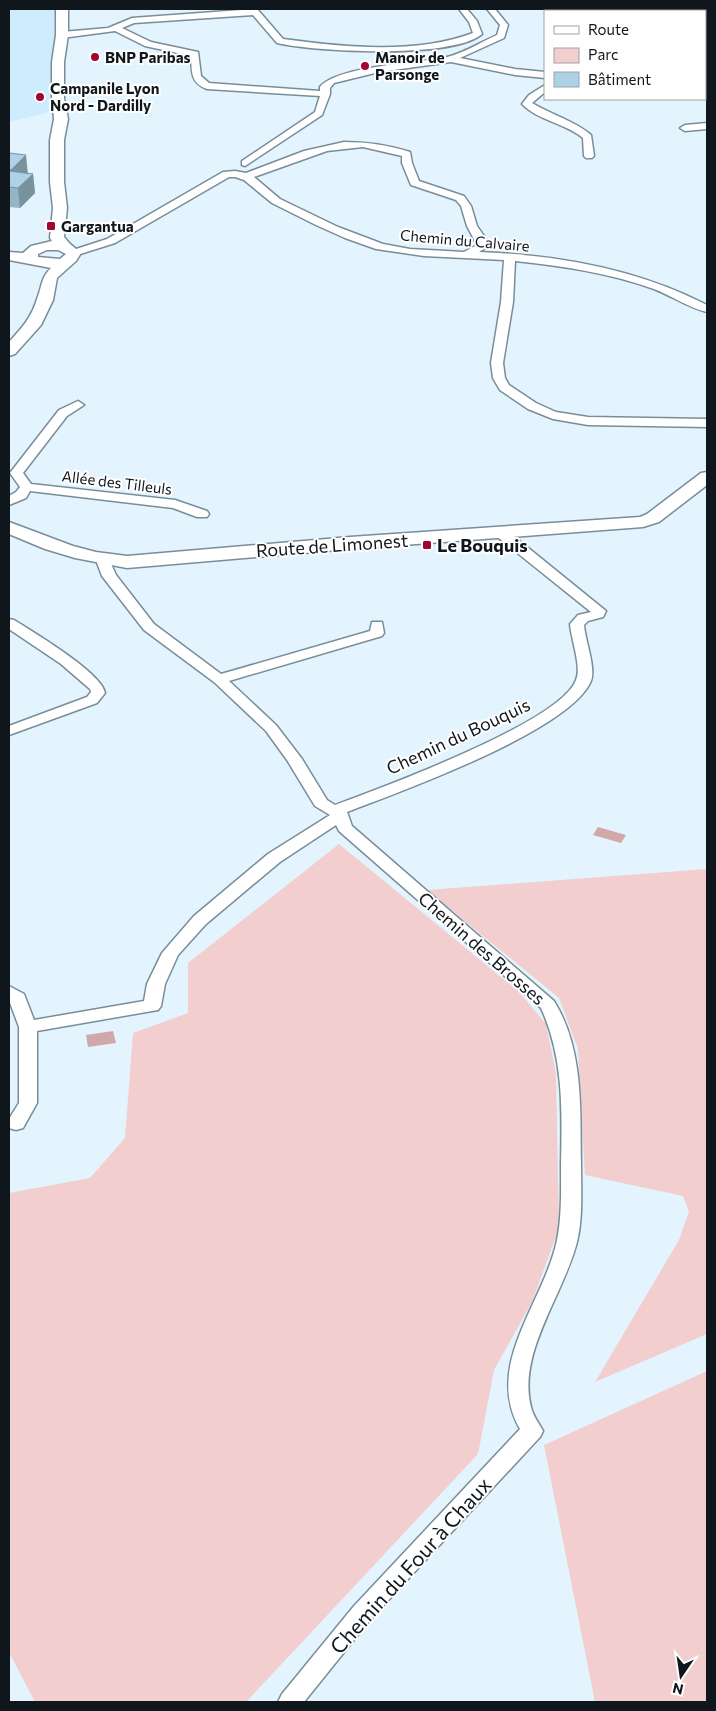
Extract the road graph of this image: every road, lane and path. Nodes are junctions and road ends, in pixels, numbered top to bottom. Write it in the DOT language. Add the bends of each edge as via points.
graph roads {
  1 [pos="62,9"];
  2 [pos="463,9"];
  3 [pos="491,9"];
  4 [pos="115,28"];
  5 [pos="62,35"];
  6 [pos="451,59"];
  7 [pos="544,76"];
  8 [pos="544,89"];
  9 [pos="325,94"];
  10 [pos="707,126"];
  11 [pos="685,128"];
  12 [pos="589,156"];
  13 [pos="245,163"];
  14 [pos="248,176"];
  15 [pos="66,249"];
  16 [pos="9,250"];
  17 [pos="37,254"];
  18 [pos="466,255"];
  19 [pos="9,256"];
  20 [pos="510,257"];
  21 [pos="50,277"];
  22 [pos="707,309"];
  23 [pos="9,351"];
  24 [pos="78,405"];
  25 [pos="707,423"];
  26 [pos="707,478"];
  27 [pos="27,487"];
  28 [pos="9,501"];
  29 [pos="202,514"];
  30 [pos="9,527"];
  31 [pos="500,532"];
  32 [pos="104,560"];
  33 [pos="9,622"];
  34 [pos="377,625"];
  35 [pos="219,679"];
  36 [pos="9,731"];
  37 [pos="337,813"];
  38 [pos="9,992"];
  39 [pos="28,1027"];
  40 [pos="16,1123"];
  41 [pos="532,1431"];
  42 [pos="290,1702"];
  1 -- 5 [label="street"];
  2 -- 4 [label="street" via="478,34 465,41 398,48 342,48 280,42 255,12 149,19"];
  3 -- 6 [label="street" via="504,25 501,36"];
  4 -- 5 [label="street"];
  4 -- 9 [label="street" via="148,44 195,54 195,75 207,86"];
  5 -- 15 [label="street" via="58,62 61,119 56,182"];
  6 -- 7 [label="street"];
  6 -- 9 [label="street" via="379,69 331,81 325,87"];
  8 -- 12 [label="street" via="527,104 551,118 576,126 588,136"];
  9 -- 13 [label="street" via="319,113"];
  10 -- 11 [label="street"];
  14 -- 15 [label="street" via="232,173 212,182 111,241"];
  14 -- 18 [label="street, Chemin du Calvaire" via="276,201 367,243 396,250"];
  14 -- 18 [label="street" via="317,149 342,144 368,144 408,154 407,163 415,183 460,198 466,206 472,226 482,239 482,246"];
  15 -- 17 [label="street"];
  15 -- 17 [label="street" via="50,264"];
  15 -- 21 [label="street"];
  16 -- 17 [label="street"];
  17 -- 19 [label="street"];
  17 -- 21 [label="street"];
  18 -- 20 [label="street, Chemin du Calvaire"];
  20 -- 22 [label="street, Chemin du Calvaire" via="565,264 630,278 665,289"];
  20 -- 25 [label="street" via="507,302 497,363 504,387 532,406 553,415 579,419"];
  21 -- 23 [label="street" via="39,315"];
  24 -- 27 [label="street" via="63,413 16,473"];
  26 -- 31 [label="street, Route de Limonest" via="643,522"];
  27 -- 28 [label="street" via="21,495"];
  27 -- 29 [label="street, Allée des Tilleuls" via="175,504"];
  30 -- 32 [label="street, Route de Limonest" via="75,554"];
  31 -- 32 [label="street, Route de Limonest" via="127,562"];
  31 -- 37 [label="street, Chemin du Bouquis" via="599,611 576,624 584,681 572,700 504,740"];
  32 -- 35 [label="street, Chemin des Brosses" via="109,576 149,627"];
  33 -- 36 [label="street" via="66,661 97,686 98,693 92,700"];
  34 -- 35 [label="street" via="377,633"];
  35 -- 37 [label="street, Chemin des Brosses" via="271,728 321,803"];
  37 -- 39 [label="street, Chemin du Bouquis" via="274,858 200,920 171,953 156,984 152,1006"];
  37 -- 41 [label="street, Chemin des Brosses" via="345,828 548,1005 558,1024 569,1080 571,1202 567,1242 522,1357 516,1383 520,1408"];
  38 -- 39 [label="street" via="18,998"];
  39 -- 40 [label="street" via="28,1103"];
  41 -- 42 [label="street, Chemin du Four à Chaux" via="362,1613"];
}
